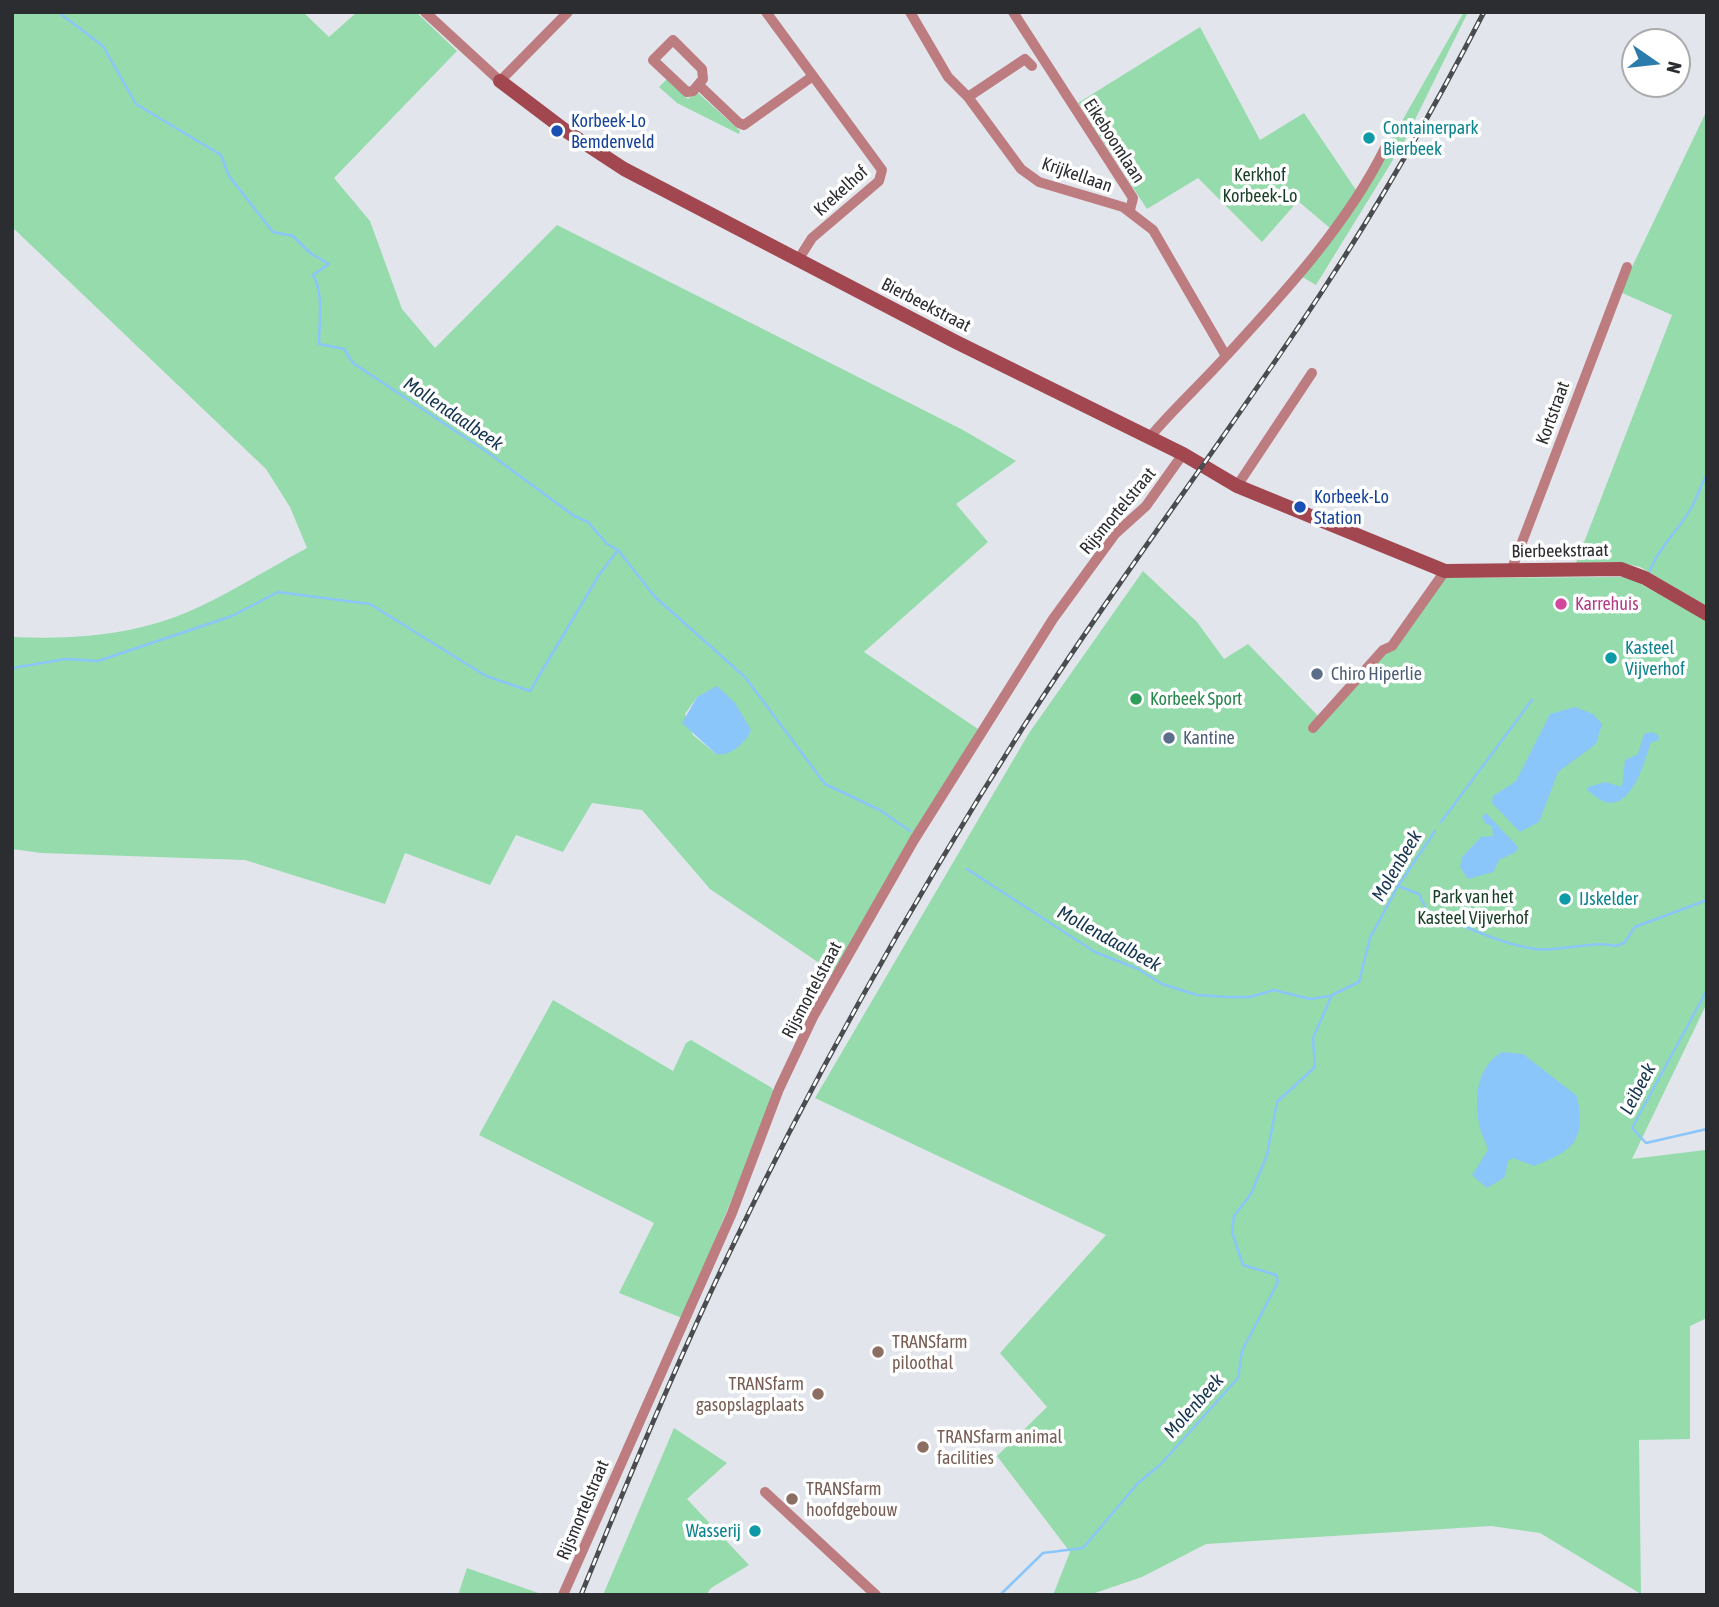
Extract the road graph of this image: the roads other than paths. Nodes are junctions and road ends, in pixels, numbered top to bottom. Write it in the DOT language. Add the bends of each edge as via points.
graph roads {
  1 [pos="425,12"];
  2 [pos="568,12"];
  3 [pos="766,12"];
  4 [pos="910,12"];
  5 [pos="1013,12"];
  6 [pos="1032,66"];
  7 [pos="813,76"];
  8 [pos="500,81"];
  9 [pos="699,85"];
  10 [pos="968,97"];
  11 [pos="1385,148"];
  12 [pos="1130,210"];
  13 [pos="798,260"];
  14 [pos="1627,267"];
  15 [pos="1227,356"];
  16 [pos="1312,373"];
  17 [pos="1149,438"];
  18 [pos="1183,454"];
  19 [pos="1237,485"];
  20 [pos="1445,571"];
  21 [pos="1511,571"];
  22 [pos="1707,614"];
  23 [pos="1313,728"];
  24 [pos="765,1492"];
  25 [pos="563,1595"];
  26 [pos="876,1595"];
  1 -- 8 [label="street, Bierbeekstraat"];
  2 -- 8 [label="street"];
  3 -- 7 [label="street, Krekelhof"];
  4 -- 10 [label="street, Krijkellaan" via="948,77"];
  5 -- 12 [label="street, Eikeboomlaan" via="1133,198"];
  6 -- 10 [label="street" via="1025,60"];
  7 -- 9 [label="street" via="744,125"];
  7 -- 13 [label="street, Krekelhof" via="882,174 812,238"];
  8 -- 13 [label="street, Bierbeekstraat" via="624,169"];
  9 -- 9 [label="street" via="702,69 673,40 653,60 687,92"];
  10 -- 12 [label="street, Krijkellaan" via="1021,169 1039,182"];
  11 -- 15 [label="street" via="1314,254"];
  12 -- 15 [label="street, Eikeboomlaan" via="1153,230"];
  13 -- 17 [label="street, Bierbeekstraat"];
  14 -- 21 [label="street, Kortstraat"];
  15 -- 17 [label="street"];
  16 -- 19 [label="street"];
  17 -- 18 [label="street, Bierbeekstraat"];
  18 -- 19 [label="street, Bierbeekstraat"];
  18 -- 25 [label="street, Rijsmortelstraat" via="1146,506 1115,534 1053,619 914,841 813,1017"];
  19 -- 20 [label="street, Bierbeekstraat"];
  20 -- 21 [label="street, Bierbeekstraat"];
  20 -- 23 [label="street" via="1392,646 1383,650"];
  21 -- 22 [label="street, Bierbeekstraat" via="1621,569"];
  24 -- 26 [label="street"];
}
